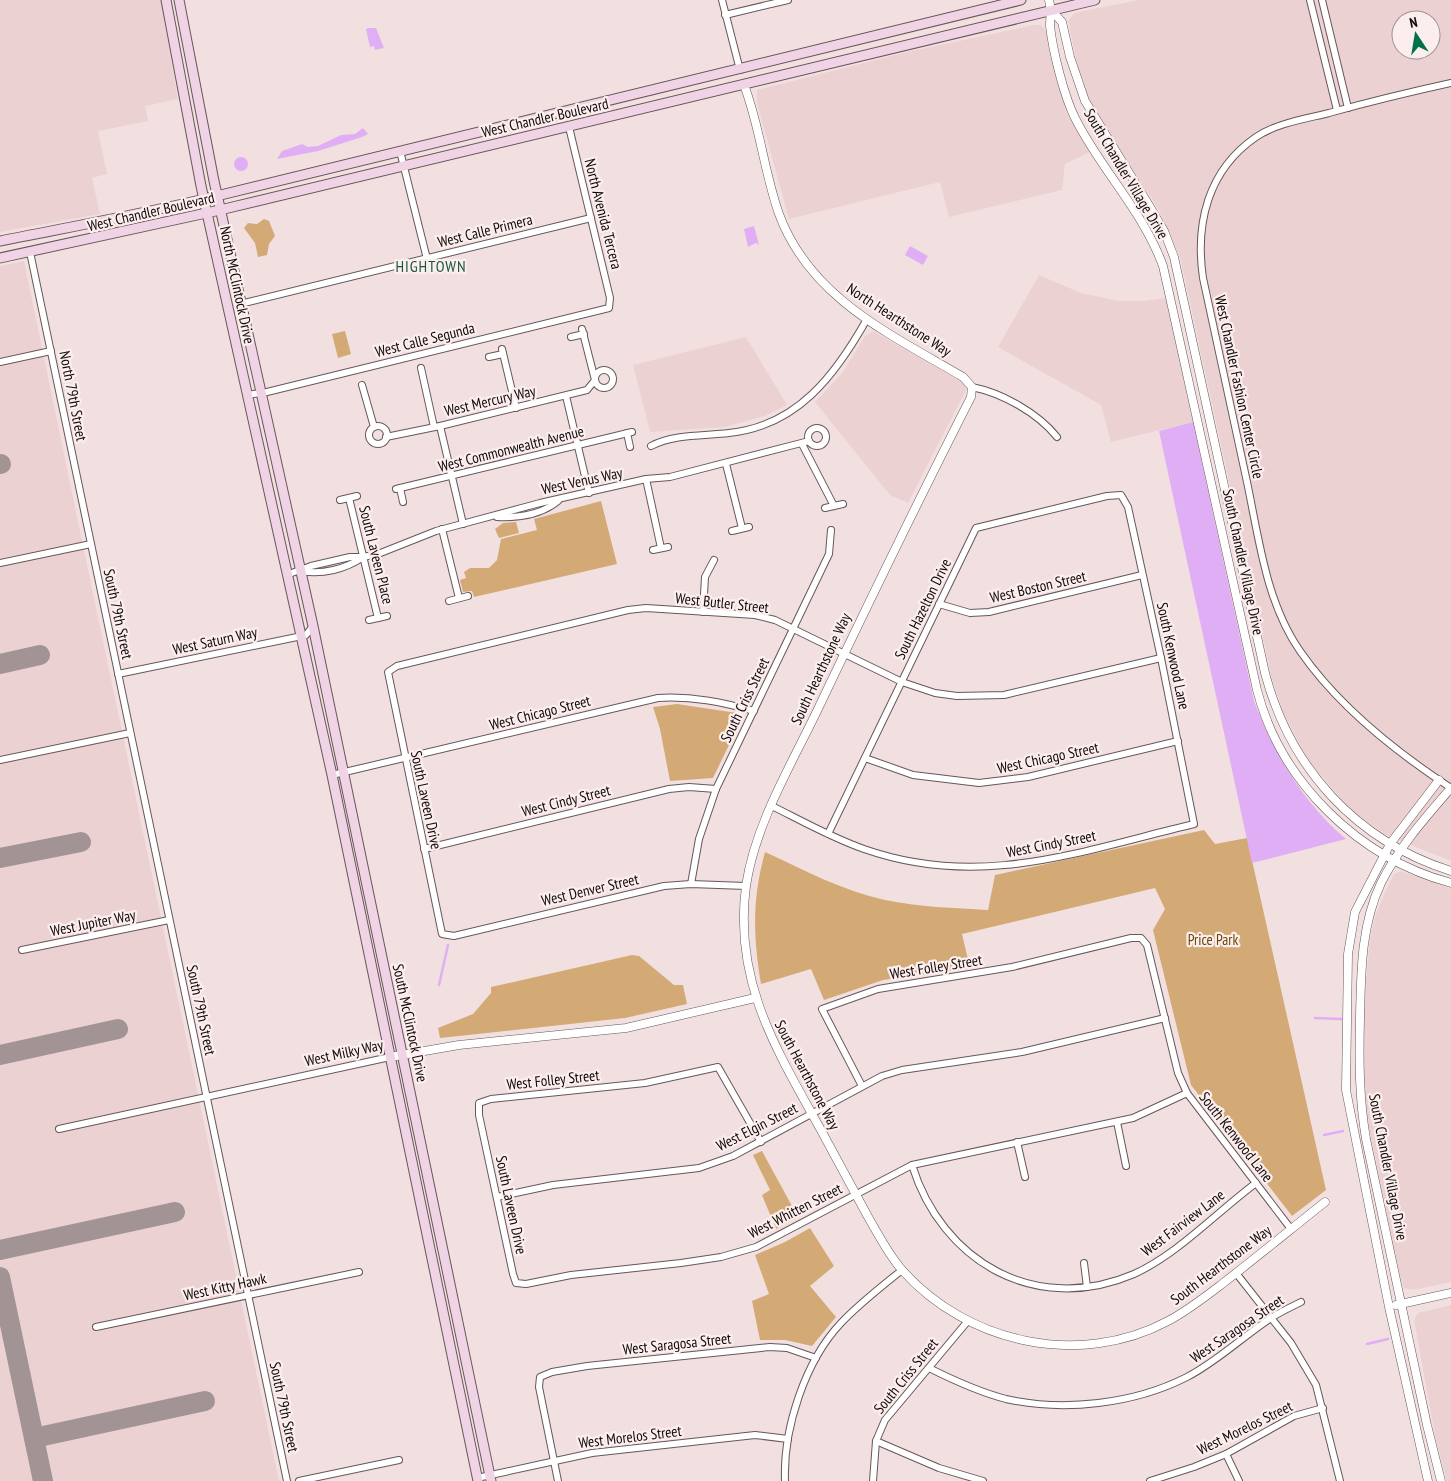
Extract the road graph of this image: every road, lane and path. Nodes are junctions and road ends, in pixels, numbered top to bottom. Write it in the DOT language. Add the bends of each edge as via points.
graph roads {
  1 [pos="166,0"];
  2 [pos="180,0"];
  3 [pos="722,0"];
  4 [pos="788,0"];
  5 [pos="1020,0"];
  6 [pos="1049,0"];
  7 [pos="1095,0"];
  8 [pos="1310,0"];
  9 [pos="1322,0"];
  10 [pos="1052,10"];
  11 [pos="725,15"];
  12 [pos="742,77"];
  13 [pos="1451,82"];
  14 [pos="1082,94"];
  15 [pos="1069,103"];
  16 [pos="1348,108"];
  17 [pos="1338,110"];
  18 [pos="569,127"];
  19 [pos="400,151"];
  20 [pos="404,165"];
  21 [pos="217,196"];
  22 [pos="204,199"];
  23 [pos="220,210"];
  24 [pos="207,213"];
  25 [pos="591,218"];
  26 [pos="0,241"];
  27 [pos="30,252"];
  28 [pos="0,258"];
  29 [pos="427,259"];
  30 [pos="240,304"];
  31 [pos="609,308"];
  32 [pos="867,319"];
  33 [pos="570,337"];
  34 [pos="51,351"];
  35 [pos="489,357"];
  36 [pos="0,362"];
  37 [pos="421,368"];
  38 [pos="362,385"];
  39 [pos="972,387"];
  40 [pos="260,393"];
  41 [pos="247,395"];
  42 [pos="566,396"];
  43 [pos="516,408"];
  44 [pos="374,427"];
  45 [pos="437,427"];
  46 [pos="386,436"];
  47 [pos="1057,436"];
  48 [pos="810,442"];
  49 [pos="802,444"];
  50 [pos="577,446"];
  51 [pos="651,446"];
  52 [pos="630,447"];
  53 [pos="726,464"];
  54 [pos="451,476"];
  55 [pos="646,479"];
  56 [pos="589,493"];
  57 [pos="1121,495"];
  58 [pos="357,496"];
  59 [pos="349,498"];
  60 [pos="340,500"];
  61 [pos="403,502"];
  62 [pos="843,504"];
  63 [pos="834,506"];
  64 [pos="825,508"];
  65 [pos="463,524"];
  66 [pos="749,526"];
  67 [pos="742,528"];
  68 [pos="442,529"];
  69 [pos="831,530"];
  70 [pos="732,531"];
  71 [pos="91,544"];
  72 [pos="668,547"];
  73 [pos="660,548"];
  74 [pos="653,550"];
  75 [pos="363,557"];
  76 [pos="342,558"];
  77 [pos="714,560"];
  78 [pos="0,563"];
  79 [pos="344,567"];
  80 [pos="301,571"];
  81 [pos="289,574"];
  82 [pos="1142,575"];
  83 [pos="468,596"];
  84 [pos="459,598"];
  85 [pos="449,600"];
  86 [pos="939,604"];
  87 [pos="703,612"];
  88 [pos="387,616"];
  89 [pos="378,618"];
  90 [pos="369,620"];
  91 [pos="313,626"];
  92 [pos="793,629"];
  93 [pos="302,636"];
  94 [pos="844,654"];
  95 [pos="1161,658"];
  96 [pos="388,672"];
  97 [pos="118,674"];
  98 [pos="902,682"];
  99 [pos="754,710"];
  100 [pos="130,732"];
  101 [pos="1178,741"];
  102 [pos="865,758"];
  103 [pos="405,759"];
  104 [pos="0,760"];
  105 [pos="344,772"];
  106 [pos="332,775"];
  107 [pos="1439,780"];
  108 [pos="1451,788"];
  109 [pos="716,789"];
  110 [pos="772,806"];
  111 [pos="1194,824"];
  112 [pos="828,834"];
  113 [pos="1395,847"];
  114 [pos="424,849"];
  115 [pos="1389,858"];
  116 [pos="1451,870"];
  117 [pos="691,884"];
  118 [pos="1451,884"];
  119 [pos="746,886"];
  120 [pos="170,920"];
  121 [pos="442,934"];
  122 [pos="1141,938"];
  123 [pos="22,950"];
  124 [pos="756,998"];
  125 [pos="1165,1018"];
  126 [pos="403,1055"];
  127 [pos="390,1057"];
  128 [pos="862,1086"];
  129 [pos="1186,1094"];
  130 [pos="207,1098"];
  131 [pos="479,1103"];
  132 [pos="812,1113"];
  133 [pos="1117,1122"];
  134 [pos="59,1129"];
  135 [pos="761,1142"];
  136 [pos="1017,1142"];
  137 [pos="912,1165"];
  138 [pos="1126,1166"];
  139 [pos="1025,1177"];
  140 [pos="1256,1183"];
  141 [pos="856,1194"];
  142 [pos="497,1197"];
  143 [pos="1325,1202"];
  144 [pos="1291,1229"];
  145 [pos="1084,1263"];
  146 [pos="902,1270"];
  147 [pos="358,1272"];
  148 [pos="1236,1274"];
  149 [pos="516,1282"];
  150 [pos="1087,1287"];
  151 [pos="1451,1293"];
  152 [pos="248,1295"];
  153 [pos="1301,1302"];
  154 [pos="1401,1304"];
  155 [pos="1389,1307"];
  156 [pos="1270,1318"];
  157 [pos="967,1322"];
  158 [pos="96,1327"];
  159 [pos="816,1358"];
  160 [pos="929,1368"];
  161 [pos="1322,1408"];
  162 [pos="788,1438"];
  163 [pos="876,1441"];
  164 [pos="1226,1454"];
  165 [pos="399,1460"];
  166 [pos="555,1460"];
  167 [pos="491,1478"];
  168 [pos="477,1479"];
  169 [pos="287,1481"];
  170 [pos="299,1481"];
  171 [pos="558,1481"];
  172 [pos="785,1481"];
  173 [pos="873,1481"];
  174 [pos="983,1481"];
  175 [pos="1150,1481"];
  176 [pos="1239,1481"];
  177 [pos="1340,1481"];
  178 [pos="1428,1481"];
  179 [pos="1441,1481"];
  1 -- 22 [label="main road, North McClintock Drive"];
  2 -- 21 [label="main road, North McClintock Drive"];
  3 -- 11 [label="street"];
  4 -- 11 [label="street"];
  5 -- 12 [label="main road, West Chandler Boulevard"];
  6 -- 10 [label="street"];
  7 -- 10 [label="main road, West Chandler Boulevard"];
  8 -- 17 [label="street"];
  9 -- 16 [label="street"];
  10 -- 12 [label="main road, West Chandler Boulevard"];
  10 -- 14 [label="street, South Chandler Village Drive" via="1062,22"];
  10 -- 15 [label="street, South Chandler Village Drive" via="1050,25"];
  11 -- 12 [label="street"];
  12 -- 18 [label="main road, West Chandler Boulevard"];
  12 -- 19 [label="main road, West Chandler Boulevard"];
  12 -- 32 [label="street, North Hearthstone Way" via="777,208 792,243 824,285"];
  13 -- 16 [label="street, West Chandler Fashion Center Circle"];
  14 -- 15 [label="street"];
  14 -- 113 [label="street, South Chandler Village Drive" via="1160,223 1174,257 1263,664 1281,721 1307,768 1328,795 1362,826"];
  15 -- 115 [label="street, South Chandler Village Drive" via="1081,129 1149,235 1163,266 1264,715 1287,760 1314,796 1339,822"];
  16 -- 17 [label="street, West Chandler Fashion Center Circle"];
  17 -- 107 [label="street, West Chandler Fashion Center Circle" via="1287,123 1257,136 1230,160 1206,204 1200,232 1200,260 1266,571 1286,624 1300,651 1338,696 1402,753"];
  18 -- 20 [label="main road, West Chandler Boulevard"];
  18 -- 25 [label="street, North Avenida Tercera"];
  19 -- 20 [label="street"];
  19 -- 21 [label="main road, West Chandler Boulevard"];
  20 -- 23 [label="main road, West Chandler Boulevard"];
  20 -- 29 [label="street"];
  21 -- 22 [label="main road, West Chandler Boulevard"];
  21 -- 23 [label="main road, North McClintock Drive"];
  22 -- 24 [label="main road, North McClintock Drive"];
  22 -- 26 [label="main road, West Chandler Boulevard"];
  23 -- 24 [label="main road, West Chandler Boulevard"];
  23 -- 30 [label="main road, North McClintock Drive"];
  24 -- 27 [label="main road, West Chandler Boulevard"];
  24 -- 41 [label="main road, North McClintock Drive"];
  25 -- 29 [label="street, West Calle Primera"];
  25 -- 31 [label="street, North Avenida Tercera" via="610,298"];
  27 -- 28 [label="main road, West Chandler Boulevard"];
  27 -- 34 [label="street, North 79th Street"];
  29 -- 30 [label="street, West Calle Primera"];
  30 -- 40 [label="main road, North McClintock Drive"];
  31 -- 40 [label="street, West Calle Segunda"];
  32 -- 39 [label="street, North Hearthstone Way" via="963,376"];
  32 -- 51 [label="street" via="830,378 807,399 778,418 740,432 671,438"];
  33 -- 42 [label="street, West Mercury Way" via="583,331 595,380 587,390"];
  34 -- 36 [label="street"];
  34 -- 71 [label="street, North 79th Street"];
  35 -- 43 [label="street" via="502,351"];
  37 -- 45 [label="street"];
  38 -- 44 [label="street"];
  39 -- 47 [label="street" via="990,390 1045,422"];
  39 -- 94 [label="street, South Hearthstone Way" via="971,397"];
  40 -- 41 [label="street, West Calle Segunda"];
  40 -- 80 [label="main road, North McClintock Drive"];
  41 -- 81 [label="main road, North McClintock Drive"];
  42 -- 43 [label="street, West Mercury Way"];
  42 -- 50 [label="street"];
  43 -- 45 [label="street, West Mercury Way"];
  44 -- 46 [label="street" via="384,429"];
  44 -- 46 [label="street, West Mercury Way" via="369,434 373,442 381,443"];
  45 -- 46 [label="street, West Mercury Way"];
  45 -- 54 [label="street"];
  48 -- 49 [label="street, West Venus Way"];
  49 -- 53 [label="street, West Venus Way"];
  49 -- 63 [label="street"];
  50 -- 52 [label="street, West Commonwealth Avenue" via="629,432"];
  50 -- 54 [label="street, West Commonwealth Avenue"];
  50 -- 56 [label="street"];
  53 -- 55 [label="street, West Venus Way"];
  53 -- 67 [label="street"];
  54 -- 61 [label="street, West Commonwealth Avenue" via="398,489"];
  54 -- 65 [label="street"];
  55 -- 56 [label="street, West Venus Way"];
  55 -- 73 [label="street"];
  56 -- 65 [label="street, West Venus Way" via="559,500 536,513 520,517 492,516"];
  57 -- 82 [label="street, South Kenwood Lane" via="1128,507"];
  57 -- 86 [label="street, South Hazelton Drive" via="976,528"];
  58 -- 59 [label="street"];
  59 -- 60 [label="street"];
  59 -- 75 [label="street, South Laveen Place"];
  62 -- 63 [label="street"];
  63 -- 64 [label="street"];
  65 -- 68 [label="street"];
  66 -- 67 [label="street"];
  67 -- 70 [label="street"];
  68 -- 75 [label="street"];
  68 -- 84 [label="street"];
  69 -- 92 [label="street, South Criss Street" via="829,554"];
  71 -- 78 [label="street"];
  71 -- 97 [label="street, South 79th Street"];
  72 -- 73 [label="street"];
  73 -- 74 [label="street"];
  75 -- 76 [label="street"];
  75 -- 79 [label="street"];
  75 -- 89 [label="street, South Laveen Place"];
  76 -- 79 [label="street"];
  76 -- 80 [label="street"];
  77 -- 87 [label="street" via="705,577"];
  79 -- 80 [label="street" via="314,573"];
  80 -- 81 [label="street"];
  80 -- 91 [label="main road, South McClintock Drive"];
  81 -- 93 [label="main road, South McClintock Drive"];
  82 -- 86 [label="street, West Boston Street" via="989,612 970,613"];
  82 -- 95 [label="street, South Kenwood Lane"];
  83 -- 84 [label="street"];
  84 -- 85 [label="street"];
  86 -- 98 [label="street, South Hazelton Drive"];
  87 -- 92 [label="street, West Butler Street" via="755,615"];
  87 -- 96 [label="street, West Butler Street" via="628,610 397,666"];
  88 -- 89 [label="street"];
  89 -- 90 [label="street"];
  91 -- 93 [label="street"];
  91 -- 105 [label="main road, South McClintock Drive"];
  92 -- 94 [label="street, West Butler Street"];
  92 -- 99 [label="street, South Criss Street"];
  93 -- 97 [label="street, West Saturn Way"];
  93 -- 106 [label="main road, South McClintock Drive"];
  94 -- 98 [label="street, West Butler Street"];
  94 -- 110 [label="street, South Hearthstone Way"];
  95 -- 98 [label="street, West Butler Street" via="990,697 934,693"];
  95 -- 101 [label="street, South Kenwood Lane"];
  96 -- 103 [label="street, South Laveen Drive"];
  97 -- 100 [label="street, South 79th Street"];
  98 -- 102 [label="street, South Hazelton Drive"];
  99 -- 103 [label="street, West Chicago Street" via="713,699 658,698"];
  99 -- 109 [label="street, South Criss Street"];
  100 -- 104 [label="street"];
  100 -- 120 [label="street, South 79th Street"];
  101 -- 102 [label="street, West Chicago Street" via="1028,777 979,783 913,776"];
  101 -- 111 [label="street, South Kenwood Lane"];
  102 -- 112 [label="street, South Hazelton Drive"];
  103 -- 105 [label="street, West Chicago Street"];
  103 -- 114 [label="street, South Laveen Drive"];
  105 -- 106 [label="street, West Chicago Street"];
  105 -- 126 [label="main road, South McClintock Drive"];
  106 -- 127 [label="main road, South McClintock Drive"];
  107 -- 108 [label="street, West Chandler Fashion Center Circle"];
  107 -- 113 [label="street, South Chandler Village Drive"];
  108 -- 113 [label="street, South Chandler Village Drive"];
  109 -- 114 [label="street, West Cindy Street" via="670,789"];
  109 -- 117 [label="street, South Criss Street" via="699,839"];
  110 -- 112 [label="street, West Cindy Street"];
  110 -- 119 [label="street, South Hearthstone Way" via="758,838"];
  111 -- 112 [label="street, West Cindy Street" via="1048,861 965,868 882,855"];
  113 -- 115 [label="street, South Chandler Village Drive"];
  113 -- 115 [label="street, South Chandler Village Drive"];
  113 -- 116 [label="street"];
  114 -- 121 [label="street, South Laveen Drive"];
  115 -- 118 [label="street"];
  115 -- 154 [label="street, South Chandler Village Drive" via="1365,936 1359,1062 1363,1122"];
  115 -- 155 [label="street, South Chandler Village Drive" via="1359,904 1350,931 1346,1090"];
  117 -- 119 [label="street, West Denver Street"];
  117 -- 121 [label="street, West Denver Street" via="639,891 454,936"];
  119 -- 124 [label="street, South Hearthstone Way" via="745,937"];
  120 -- 123 [label="street, West Jupiter Way"];
  120 -- 130 [label="street, South 79th Street"];
  122 -- 125 [label="street, South Kenwood Lane" via="1147,945"];
  122 -- 128 [label="street, West Folley Street" via="1012,968 878,989 822,1009"];
  124 -- 126 [label="street, West Milky Way" via="626,1028 452,1046"];
  124 -- 132 [label="street, South Hearthstone Way" via="775,1048"];
  125 -- 128 [label="street, West Elgin Street" via="1022,1052 902,1070"];
  125 -- 129 [label="street, South Kenwood Lane"];
  126 -- 127 [label="street, West Milky Way"];
  126 -- 167 [label="main road, South McClintock Drive"];
  127 -- 130 [label="street, West Milky Way"];
  127 -- 168 [label="main road, South McClintock Drive"];
  128 -- 132 [label="street, West Elgin Street"];
  129 -- 133 [label="street, West Whitten Street" via="1148,1113"];
  129 -- 140 [label="street, South Kenwood Lane"];
  130 -- 134 [label="street, West Milky Way"];
  130 -- 152 [label="street, South 79th Street"];
  131 -- 135 [label="street, West Folley Street" via="491,1099 645,1083 718,1067 724,1072"];
  131 -- 142 [label="street, South Laveen Drive"];
  132 -- 135 [label="street, West Elgin Street"];
  132 -- 141 [label="street, South Hearthstone Way"];
  133 -- 136 [label="street, West Whitten Street"];
  133 -- 138 [label="street"];
  135 -- 142 [label="street, West Elgin Street" via="699,1168 553,1185"];
  136 -- 137 [label="street, West Whitten Street"];
  136 -- 139 [label="street"];
  137 -- 141 [label="street, West Whitten Street"];
  137 -- 150 [label="street, West Fairview Lane" via="926,1202 944,1229 982,1263 1018,1281"];
  140 -- 144 [label="street, South Kenwood Lane"];
  140 -- 150 [label="street, West Fairview Lane" via="1154,1262 1120,1279"];
  141 -- 146 [label="street, South Hearthstone Way"];
  141 -- 149 [label="street, West Whitten Street" via="756,1247 681,1263 571,1275 526,1284"];
  142 -- 149 [label="street, South Laveen Drive"];
  143 -- 144 [label="street, South Hearthstone Way"];
  144 -- 148 [label="street, South Hearthstone Way"];
  145 -- 150 [label="street"];
  146 -- 157 [label="street, South Hearthstone Way" via="926,1293"];
  146 -- 159 [label="street" via="840,1324"];
  147 -- 152 [label="street, West Kitty Hawk"];
  148 -- 156 [label="street"];
  148 -- 157 [label="street, South Hearthstone Way" via="1168,1322 1102,1342 1070,1346 1030,1342"];
  151 -- 154 [label="street"];
  152 -- 158 [label="street, West Kitty Hawk"];
  152 -- 169 [label="street, South 79th Street"];
  153 -- 156 [label="street, West Saragosa Street"];
  154 -- 155 [label="street"];
  154 -- 179 [label="street, South Chandler Village Drive"];
  155 -- 178 [label="street, South Chandler Village Drive"];
  156 -- 160 [label="street, West Saragosa Street" via="1224,1354 1186,1377 1135,1395 1087,1404 1042,1404 1005,1398 957,1382"];
  156 -- 161 [label="street" via="1306,1365 1316,1384"];
  157 -- 160 [label="street, South Criss Street"];
  159 -- 162 [label="street" via="795,1409"];
  159 -- 166 [label="street, West Saragosa Street" via="787,1348 770,1347 552,1372 540,1377 539,1387"];
  160 -- 163 [label="street, South Criss Street" via="885,1420"];
  161 -- 164 [label="street, West Morelos Street" via="1294,1416"];
  161 -- 177 [label="street"];
  162 -- 166 [label="street, West Morelos Street" via="755,1435"];
  162 -- 172 [label="street"];
  163 -- 173 [label="street, South Criss Street"];
  163 -- 174 [label="street" via="939,1468"];
  164 -- 175 [label="street, West Morelos Street"];
  164 -- 176 [label="street"];
  165 -- 170 [label="street"];
  166 -- 167 [label="street, West Morelos Street"];
  166 -- 171 [label="street"];
  167 -- 168 [label="street, West Morelos Street"];
}
